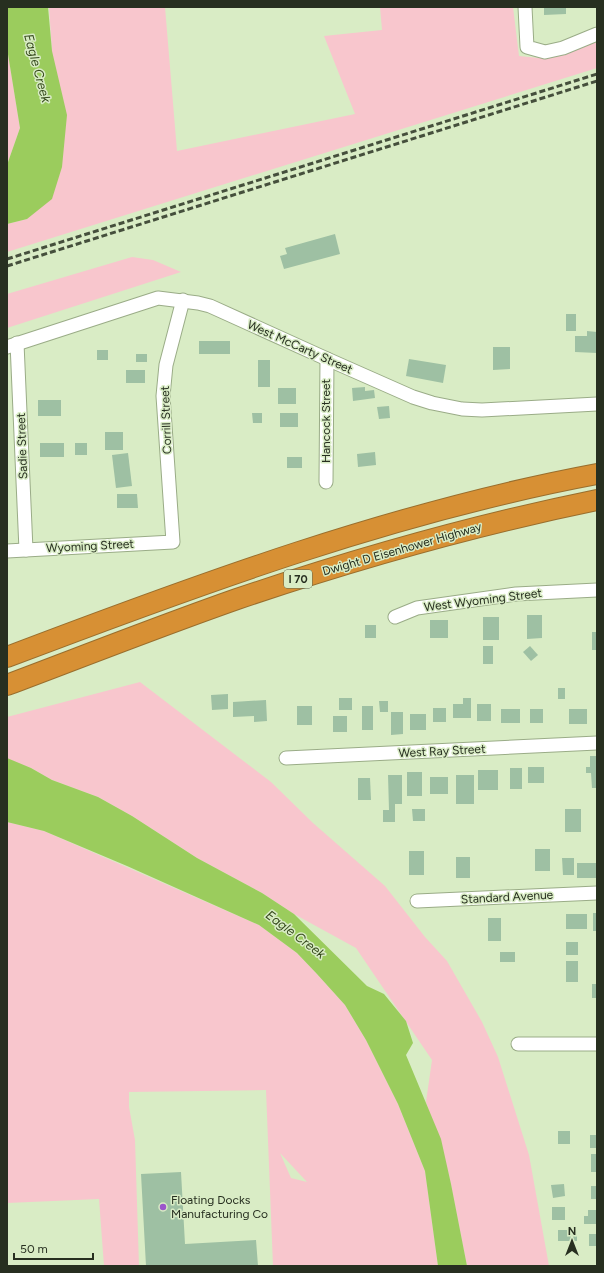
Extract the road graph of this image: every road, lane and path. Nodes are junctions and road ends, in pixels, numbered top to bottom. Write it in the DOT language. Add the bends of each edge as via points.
graph roads {
  1 [pos="525,7"];
  2 [pos="597,34"];
  3 [pos="183,300"];
  4 [pos="12,345"];
  5 [pos="327,359"];
  6 [pos="597,404"];
  7 [pos="597,474"];
  8 [pos="326,482"];
  9 [pos="597,500"];
  10 [pos="173,542"];
  11 [pos="26,550"];
  12 [pos="7,551"];
  13 [pos="597,590"];
  14 [pos="395,617"];
  15 [pos="7,657"];
  16 [pos="7,685"];
  17 [pos="597,743"];
  18 [pos="286,758"];
  19 [pos="597,894"];
  20 [pos="417,901"];
  21 [pos="518,1044"];
  22 [pos="597,1044"];
  1 -- 2 [label="street" via="527,47 544,52 563,48"];
  3 -- 4 [label="street, West McCarty Street" via="158,298"];
  3 -- 5 [label="street, West McCarty Street" via="210,306"];
  3 -- 10 [label="street, Corrill Street" via="166,365 164,396"];
  4 -- 11 [label="street, Sadie Street"];
  5 -- 6 [label="street, West McCarty Street" via="413,396 447,406 492,410"];
  5 -- 8 [label="street, Hancock Street"];
  7 -- 15 [label="highway, I 70" via="533,487 427,514 300,552"];
  9 -- 16 [label="highway, Dwight D Eisenhower Highway / I 70" via="455,533 318,572 185,618"];
  10 -- 11 [label="street, Wyoming Street"];
  11 -- 12 [label="street, Wyoming Street"];
  13 -- 14 [label="street, West Wyoming Street" via="516,594 417,608"];
  17 -- 18 [label="street, West Ray Street"];
  19 -- 20 [label="street, Standard Avenue"];
  21 -- 22 [label="street"];
}
